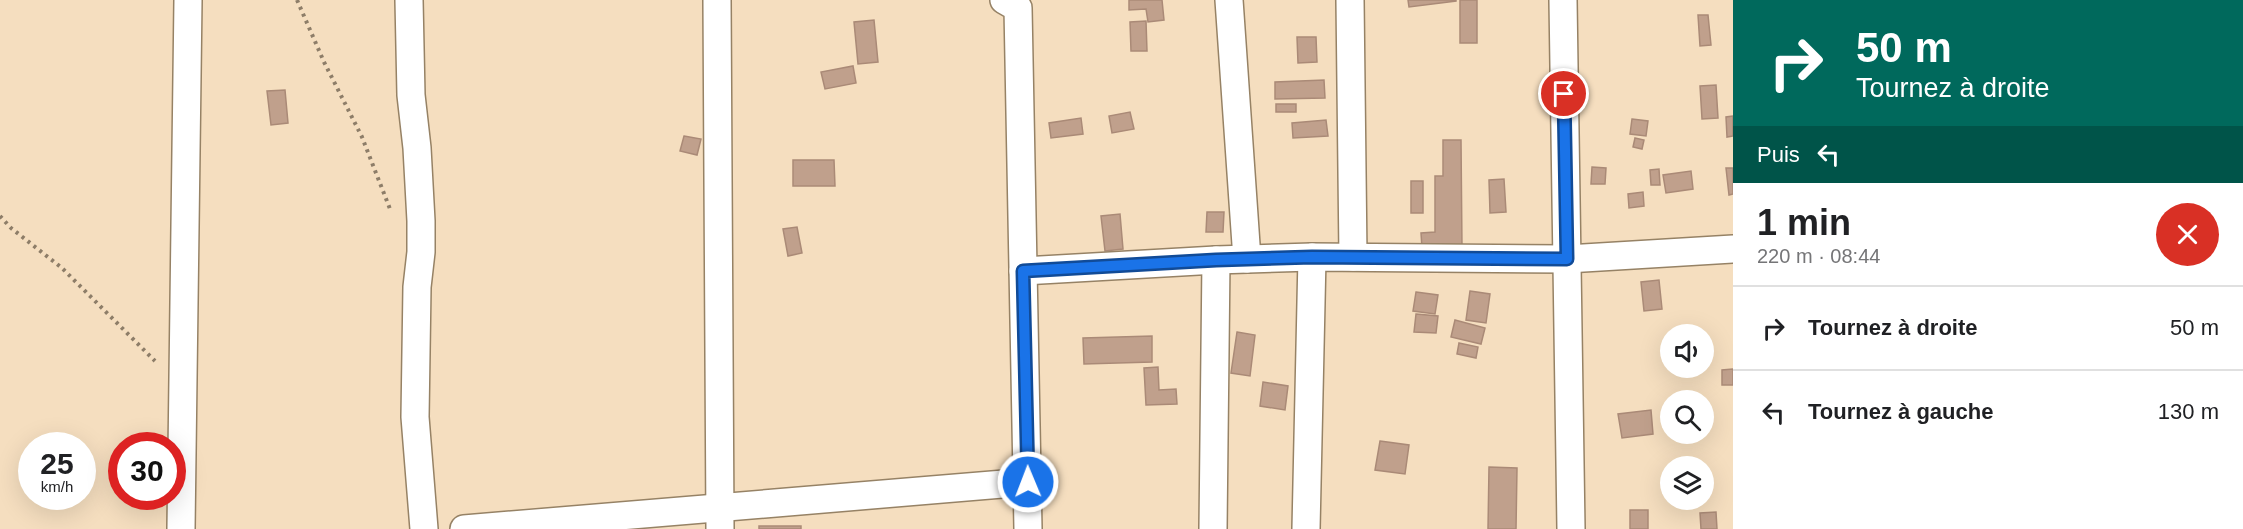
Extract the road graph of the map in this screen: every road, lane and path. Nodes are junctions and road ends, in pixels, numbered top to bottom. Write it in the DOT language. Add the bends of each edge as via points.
graph roads {
  1 [pos="188,0"];
  2 [pos="297,0"];
  3 [pos="409,0"];
  4 [pos="717,0"];
  5 [pos="1229,0"];
  6 [pos="1350,0"];
  7 [pos="1563,0"];
  8 [pos="1013,3"];
  9 [pos="0,216"];
  10 [pos="393,218"];
  11 [pos="1733,249"];
  12 [pos="1312,257"];
  13 [pos="1353,257"];
  14 [pos="1247,259"];
  15 [pos="1567,259"];
  16 [pos="1216,260"];
  17 [pos="1023,271"];
  18 [pos="182,388"];
  19 [pos="1028,482"];
  20 [pos="720,518"];
  21 [pos="182,529"];
  22 [pos="424,529"];
  23 [pos="464,529"];
  24 [pos="1028,529"];
  25 [pos="1213,529"];
  26 [pos="1306,529"];
  27 [pos="1570,529"];
  1 -- 18 [label="street"];
  2 -- 10 [label="path" via="362,137"];
  3 -- 22 [label="street" via="411,95 421,221 415,417"];
  4 -- 20 [label="street"];
  5 -- 14 [label="street"];
  6 -- 13 [label="street"];
  7 -- 15 [label="street"];
  8 -- 17 [label="street"];
  9 -- 18 [label="path" via="62,268"];
  11 -- 15 [label="street"];
  12 -- 13 [label="street"];
  12 -- 14 [label="street"];
  12 -- 26 [label="street"];
  13 -- 15 [label="street"];
  14 -- 16 [label="street"];
  15 -- 27 [label="street"];
  16 -- 17 [label="street"];
  16 -- 25 [label="street"];
  17 -- 19 [label="street"];
  18 -- 21 [label="street"];
  19 -- 20 [label="street"];
  19 -- 24 [label="street"];
  20 -- 23 [label="street"];
}
